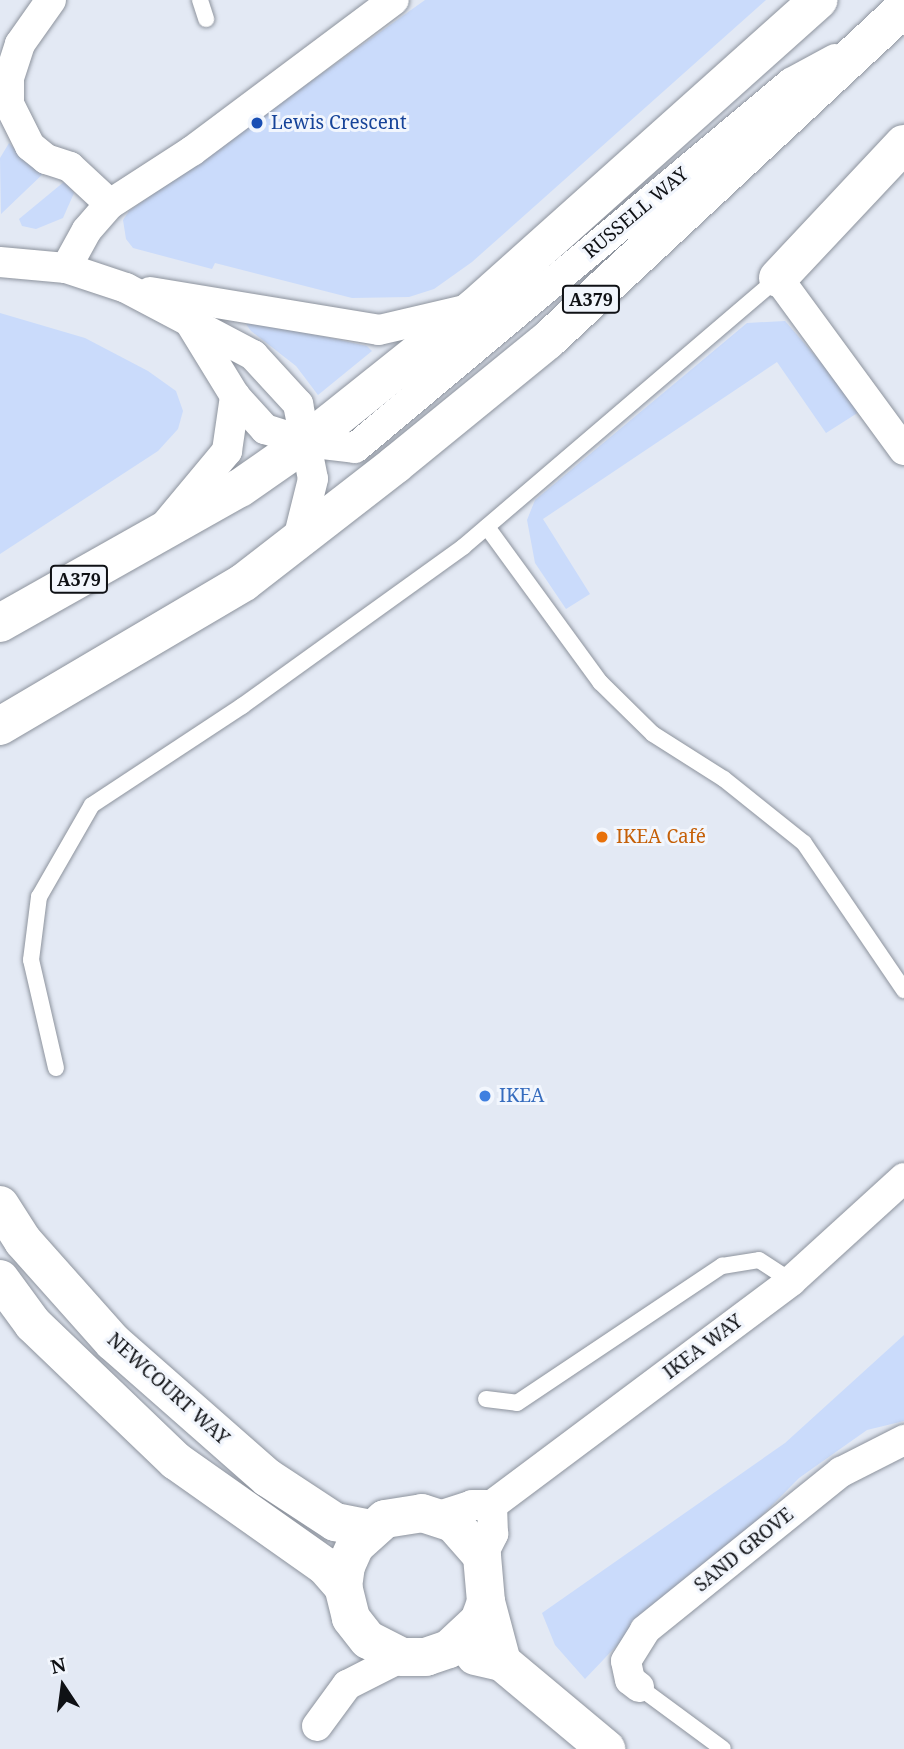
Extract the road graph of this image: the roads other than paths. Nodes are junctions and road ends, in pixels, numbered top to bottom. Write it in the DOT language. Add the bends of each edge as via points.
graph roads {
  1 [pos="51,0"];
  2 [pos="200,0"];
  3 [pos="394,0"];
  4 [pos="818,0"];
  5 [pos="904,8"];
  6 [pos="206,19"];
  7 [pos="868,41"];
  8 [pos="904,144"];
  9 [pos="110,204"];
  10 [pos="0,262"];
  11 [pos="66,268"];
  12 [pos="778,278"];
  13 [pos="125,288"];
  14 [pos="474,308"];
  15 [pos="189,321"];
  16 [pos="235,396"];
  17 [pos="306,442"];
  18 [pos="904,450"];
  19 [pos="486,527"];
  20 [pos="158,535"];
  21 [pos="298,539"];
  22 [pos="0,623"];
  23 [pos="0,726"];
  24 [pos="904,990"];
  25 [pos="56,1068"];
  26 [pos="904,1178"];
  27 [pos="0,1205"];
  28 [pos="0,1279"];
  29 [pos="790,1281"];
  30 [pos="486,1399"];
  31 [pos="904,1440"];
  32 [pos="492,1505"];
  33 [pos="439,1516"];
  34 [pos="370,1529"];
  35 [pos="482,1556"];
  36 [pos="343,1587"];
  37 [pos="486,1602"];
  38 [pos="359,1631"];
  39 [pos="449,1649"];
  40 [pos="402,1657"];
  41 [pos="502,1662"];
  42 [pos="347,1685"];
  43 [pos="639,1687"];
  44 [pos="317,1726"];
  45 [pos="606,1749"];
  46 [pos="723,1749"];
  1 -- 9 [label="street" via="20,44 8,86 9,104 30,146 46,159 70,167"];
  2 -- 6 [label="lane"];
  3 -- 9 [label="street" via="192,151"];
  4 -- 14 [label="main road, A379"];
  5 -- 7 [label="main road, A379"];
  7 -- 17 [label="street, RUSSELL WAY" via="791,83 355,448"];
  7 -- 21 [label="main road, A379" via="547,341"];
  8 -- 12 [label="main road"];
  9 -- 11 [label="street" via="86,230"];
  10 -- 11 [label="street"];
  11 -- 13 [label="street"];
  12 -- 18 [label="street"];
  12 -- 19 [label="lane"];
  13 -- 14 [label="street" via="379,330"];
  13 -- 15 [label="street"];
  14 -- 17 [label="main road, A379"];
  15 -- 16 [label="street, RUSSELL WAY"];
  15 -- 17 [label="street" via="253,355 298,404"];
  16 -- 17 [label="street, RUSSELL WAY" via="265,429"];
  16 -- 20 [label="street" via="227,451"];
  17 -- 20 [label="main road, A379" via="240,488"];
  17 -- 21 [label="street" via="313,478"];
  19 -- 24 [label="lane" via="600,682 653,734 724,779 804,843"];
  19 -- 25 [label="lane" via="253,698 92,805 38,897 31,960"];
  20 -- 22 [label="main road, A379"];
  21 -- 23 [label="main road, A379" via="244,582"];
  26 -- 29 [label="street, IKEA WAY"];
  27 -- 34 [label="main road, NEWCOURT WAY" via="23,1241 113,1342 268,1478 335,1522"];
  28 -- 36 [label="main road" via="33,1324 176,1461 325,1566"];
  29 -- 30 [label="lane" via="759,1260 722,1266 517,1403"];
  29 -- 32 [label="street, IKEA WAY"];
  31 -- 43 [label="street, SAND GROVE" via="841,1472 645,1630 626,1661 630,1680"];
  32 -- 33 [label="street, IKEA WAY" via="472,1505"];
  32 -- 35 [label="street" via="492,1534"];
  33 -- 34 [label="main road" via="404,1514"];
  33 -- 35 [label="main road" via="465,1532"];
  34 -- 36 [label="main road" via="346,1566"];
  35 -- 37 [label="main road"];
  36 -- 38 [label="main road"];
  37 -- 39 [label="main road" via="472,1629"];
  37 -- 41 [label="main road"];
  38 -- 40 [label="main road" via="379,1648"];
  38 -- 42 [label="street"];
  39 -- 40 [label="main road" via="426,1657"];
  39 -- 41 [label="main road"];
  40 -- 42 [label="street"];
  41 -- 45 [label="main road"];
  42 -- 44 [label="street"];
  43 -- 46 [label="lane"];
}
